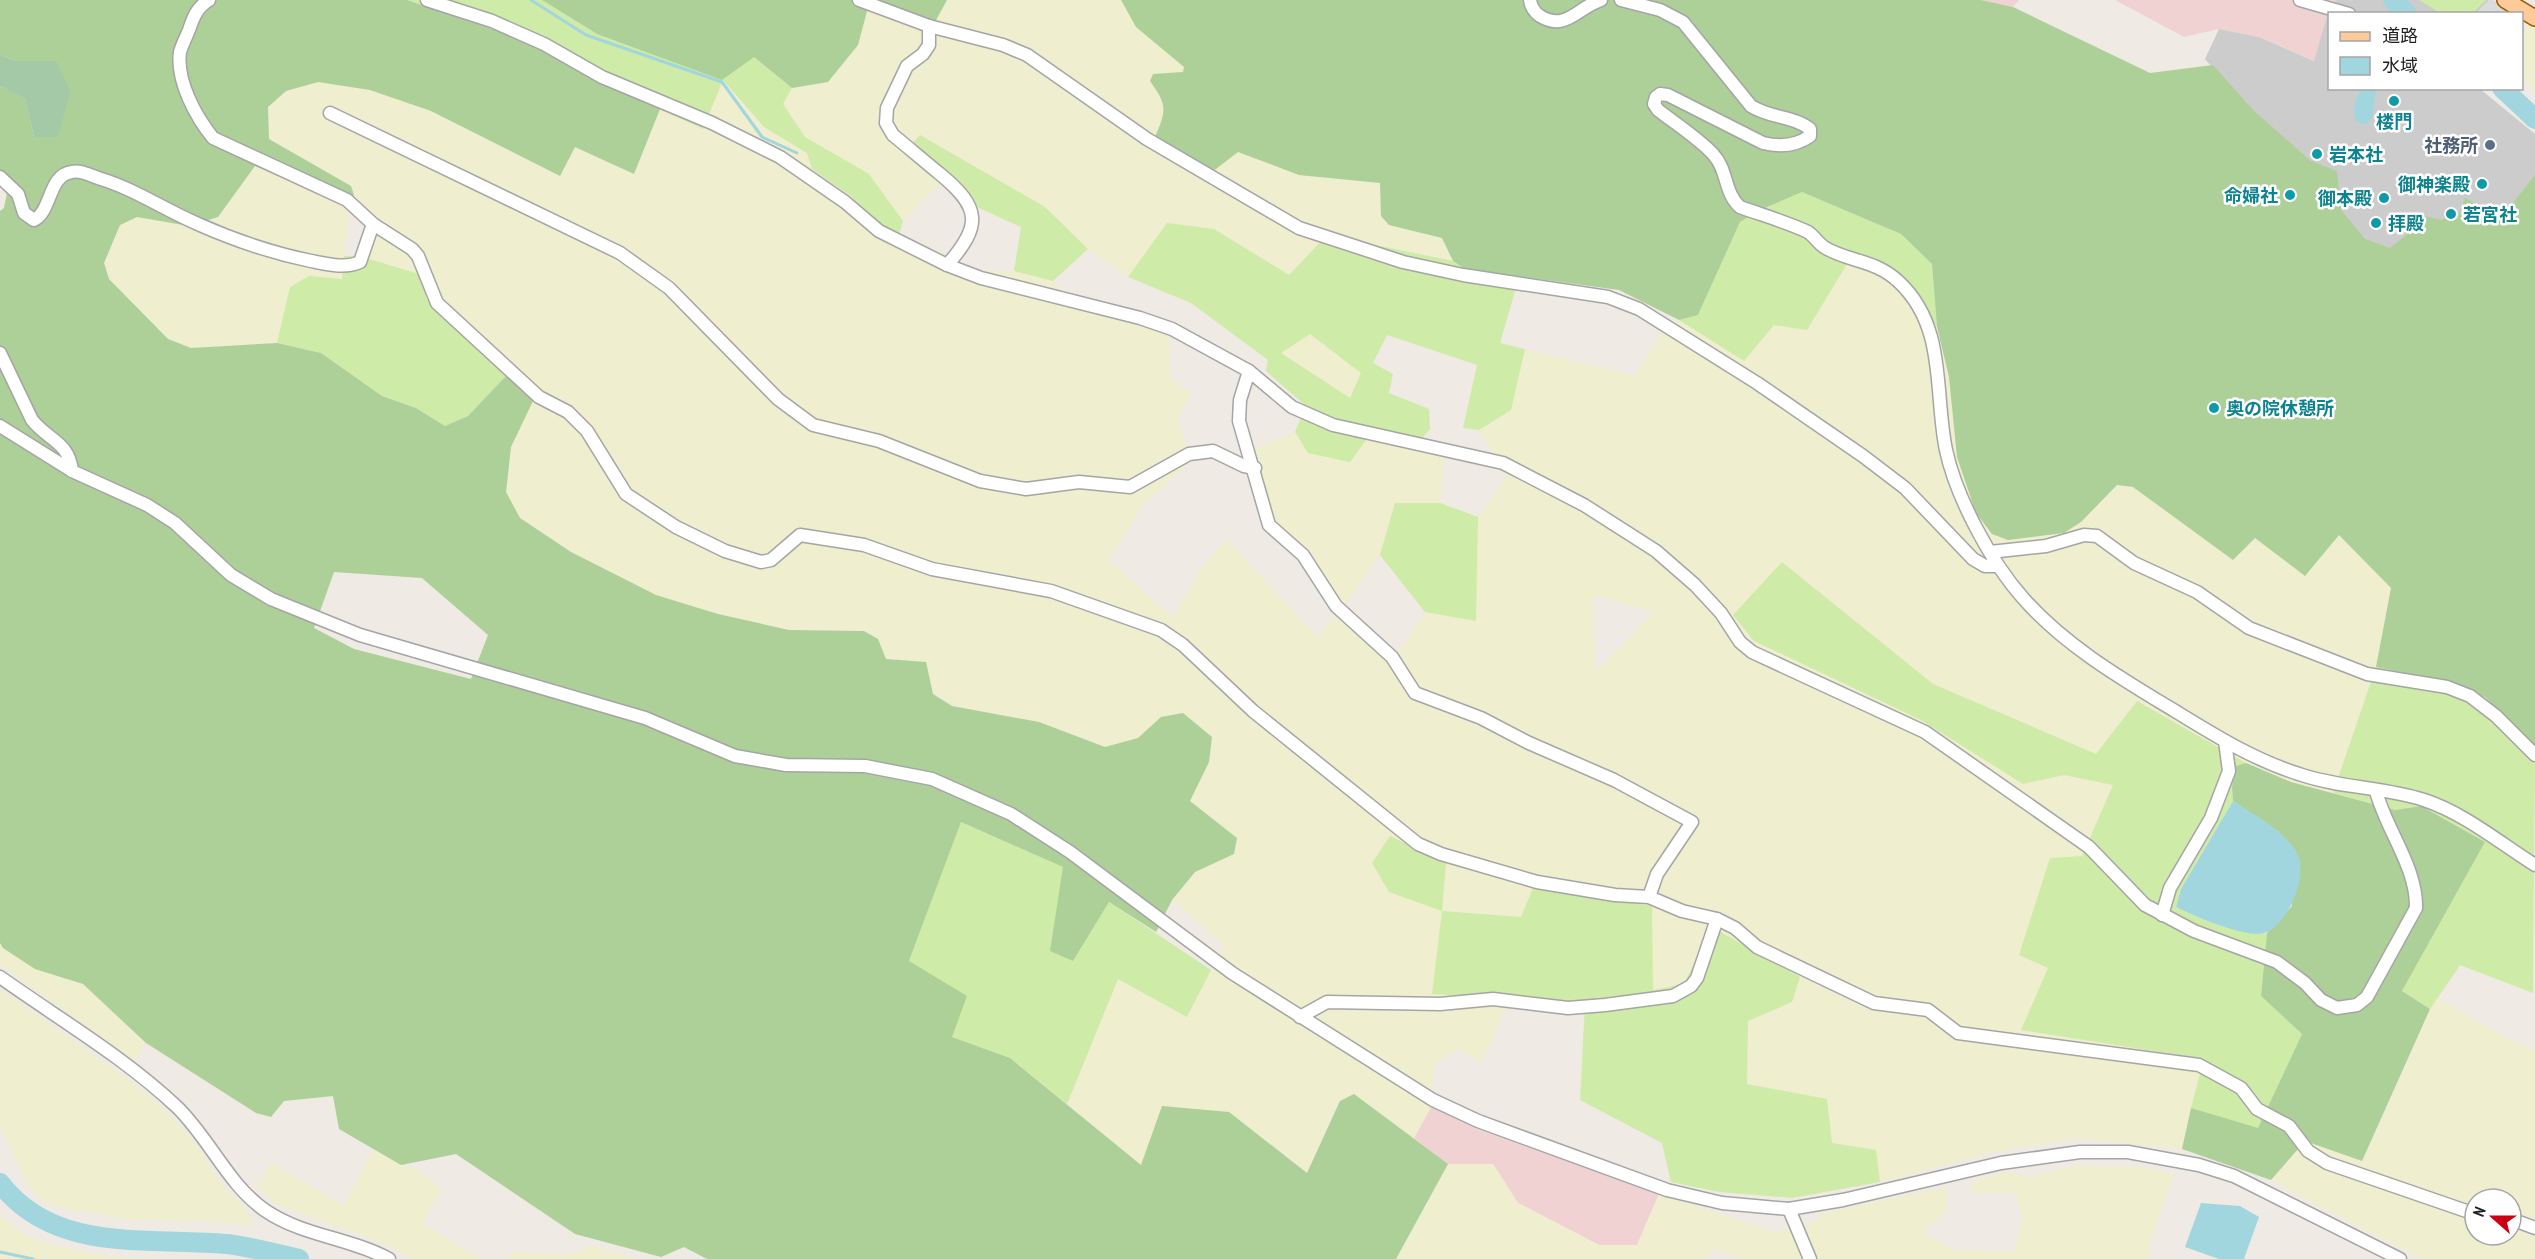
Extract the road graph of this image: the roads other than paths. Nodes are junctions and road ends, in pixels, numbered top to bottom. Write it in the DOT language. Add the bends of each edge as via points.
graph roads {
  1 [pos="209,0"];
  2 [pos="427,0"];
  3 [pos="860,0"];
  4 [pos="1530,0"];
  5 [pos="1601,0"];
  6 [pos="1621,0"];
  7 [pos="2300,0"];
  8 [pos="2505,0"];
  9 [pos="2342,12"];
  10 [pos="2535,18"];
  11 [pos="929,26"];
  12 [pos="330,113"];
  13 [pos="0,177"];
  14 [pos="373,224"];
  15 [pos="947,264"];
  16 [pos="0,353"];
  17 [pos="1249,371"];
  18 [pos="0,426"];
  19 [pos="1255,468"];
  20 [pos="72,471"];
  21 [pos="1990,552"];
  22 [pos="1998,566"];
  23 [pos="2225,741"];
  24 [pos="2535,754"];
  25 [pos="2376,791"];
  26 [pos="2535,865"];
  27 [pos="1649,897"];
  28 [pos="2163,915"];
  29 [pos="1717,919"];
  30 [pos="0,977"];
  31 [pos="1300,1017"];
  32 [pos="1789,1209"];
  33 [pos="2463,1210"];
  34 [pos="389,1259"];
  35 [pos="1810,1259"];
  36 [pos="2400,1259"];
  1 -- 14 [label="street" via="194,16 180,52 180,69 188,95 203,126 213,138 347,200"];
  2 -- 15 [label="street" via="492,21 544,44 602,77 712,123 780,157 836,195 879,231"];
  3 -- 11 [label="street"];
  4 -- 5 [label="street" via="1536,13 1547,20 1562,21"];
  6 -- 21 [label="street" via="1660,10 1683,22 1751,106 1764,115 1810,129 1810,136 1802,141 1779,146 1763,143 1668,95 1660,94 1654,105 1714,154 1724,171 1731,199 1740,207 1810,233 1824,247 1873,264 1899,282 1917,303 1928,325 1939,374 1946,451 1967,509"];
  7 -- 9 [label="street"];
  8 -- 10 [label="main road"];
  11 -- 15 [label="street" via="929,45 907,66 887,108 886,123 893,135 961,191 970,206 972,225 964,245"];
  11 -- 22 [label="street" via="1003,45 1027,56 1147,139 1299,228 1403,262 1608,297 1639,309 1863,456 1905,488 1973,559 1985,566"];
  12 -- 19 [label="street" via="620,253 669,288 778,399 813,425 879,441 980,481 1026,489 1079,482 1130,487 1189,454 1213,451"];
  13 -- 14 [label="street" via="18,194 24,213 34,220 41,215 62,176 78,172 128,187 196,224 276,254 333,265 360,262"];
  14 -- 27 [label="street" via="418,256 437,303 539,398 575,418 626,494 676,527 725,551 761,562 771,560 800,535 864,545 932,569 1051,591 1112,610 1161,630 1183,645 1253,711 1418,844 1537,882"];
  15 -- 17 [label="street" via="981,278 1140,318 1192,339"];
  16 -- 20 [label="street" via="32,420 63,446"];
  17 -- 19 [label="street" via="1240,400 1239,422"];
  17 -- 28 [label="street" via="1292,407 1333,425 1503,463 1584,505 1679,568 1752,652 1925,732 2080,841 2145,905"];
  18 -- 20 [label="street"];
  19 -- 27 [label="street" via="1269,525 1303,555 1336,606 1392,657 1415,693 1481,718 1614,780 1692,822 1657,874"];
  20 -- 31 [label="street" via="147,505 175,523 231,575 271,599 360,635 645,718 735,756 786,765 865,766 932,779 1011,814 1070,852 1232,973"];
  21 -- 22 [label="street"];
  21 -- 24 [label="street" via="2097,536 2134,563 2198,592 2249,628 2367,674 2447,687 2470,696"];
  22 -- 23 [label="street" via="2023,599 2072,642 2128,682"];
  23 -- 25 [label="street" via="2300,775"];
  23 -- 28 [label="street" via="2229,771 2211,818 2169,888"];
  25 -- 26 [label="street" via="2424,800"];
  25 -- 28 [label="street" via="2412,879 2416,908 2367,997 2357,1005 2337,1008 2321,1000 2306,983 2277,962"];
  27 -- 29 [label="street" via="1682,911"];
  29 -- 31 [label="street" via="1697,978 1691,987 1673,996 1568,1008 1493,999 1440,1004 1327,1002"];
  29 -- 33 [label="street" via="1735,928 1757,948 1874,1003 1928,1010 1958,1033 2199,1065 2241,1088 2257,1110 2289,1126 2308,1151 2327,1163"];
  30 -- 34 [label="street" via="160,1091 187,1117 248,1197 266,1211 297,1228"];
  31 -- 32 [label="street" via="1432,1100 1478,1121 1667,1190 1722,1203"];
  32 -- 35 [label="street"];
  32 -- 36 [label="street" via="2001,1163 2080,1152 2128,1152 2234,1176"];
}
